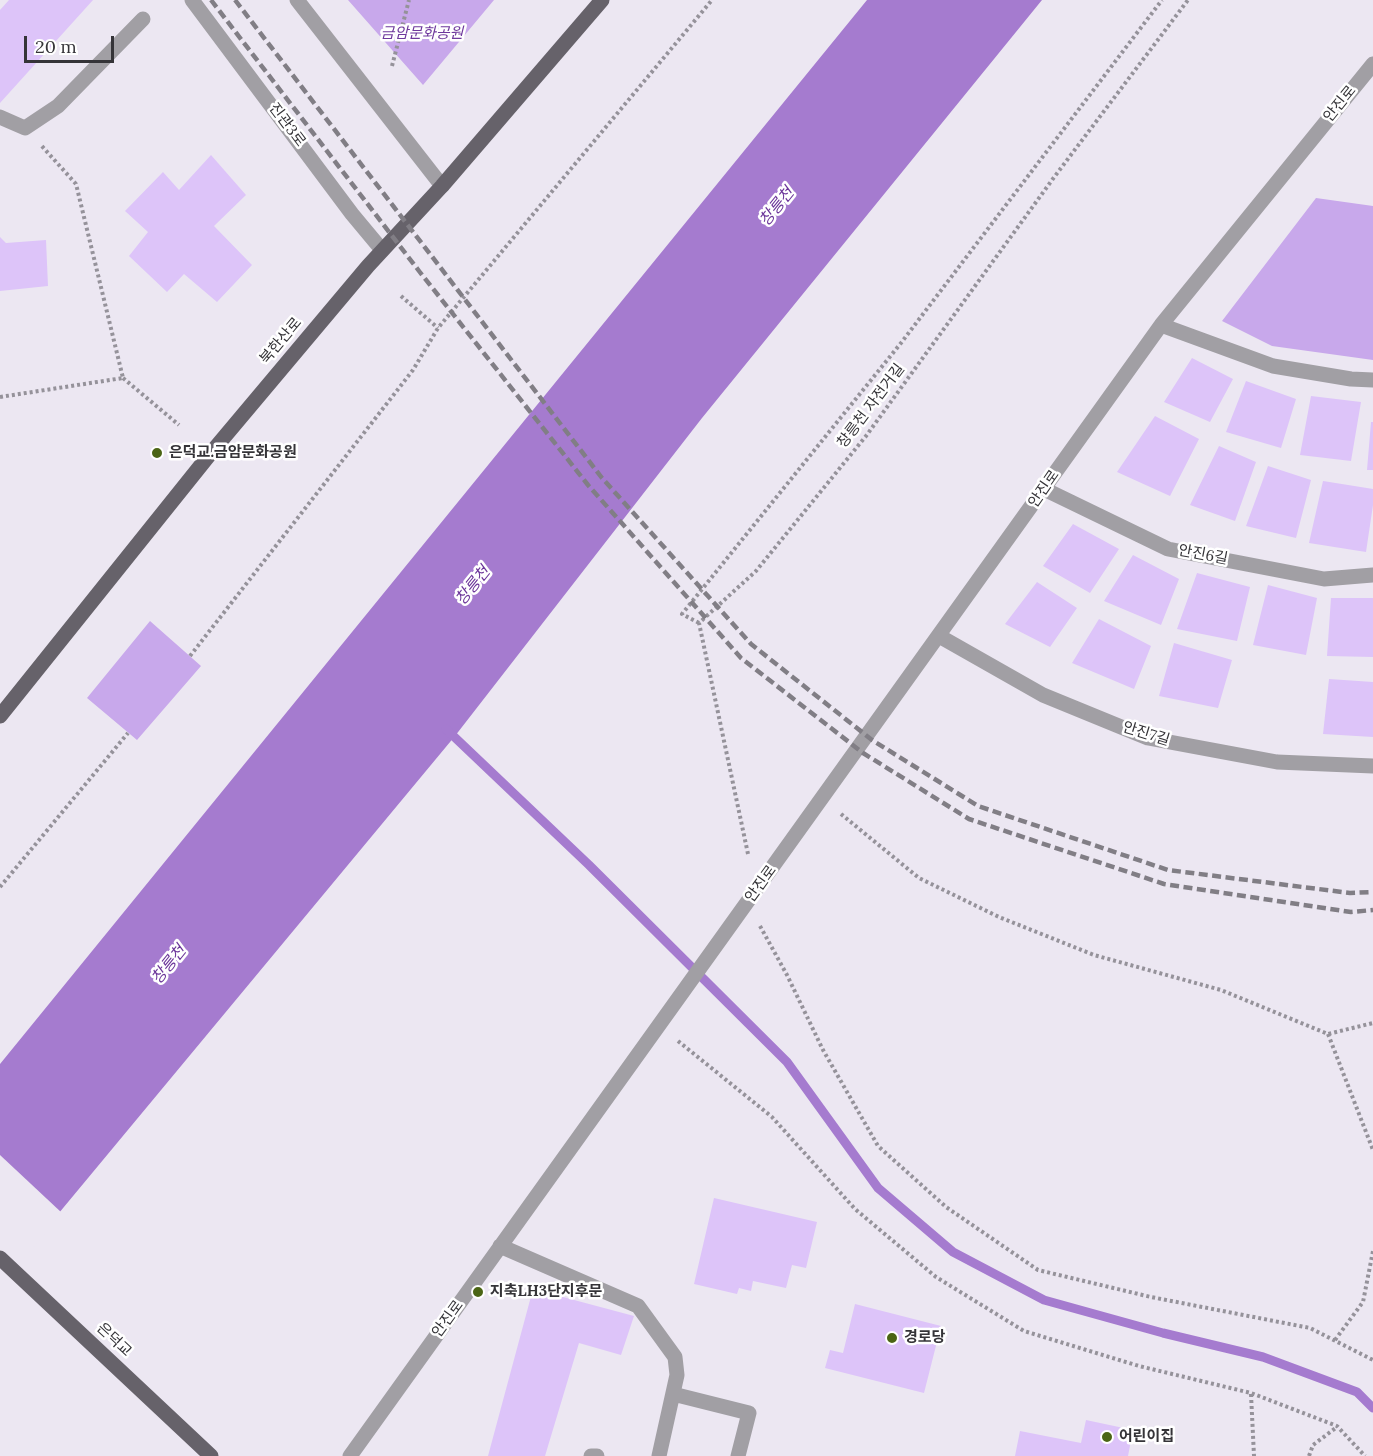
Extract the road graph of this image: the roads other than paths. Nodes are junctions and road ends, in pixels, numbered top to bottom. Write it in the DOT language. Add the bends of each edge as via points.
graph roads {
  1 [pos="192,0"];
  2 [pos="297,0"];
  3 [pos="602,0"];
  4 [pos="143,19"];
  5 [pos="1373,64"];
  6 [pos="0,117"];
  7 [pos="442,186"];
  8 [pos="382,250"];
  9 [pos="1161,325"];
  10 [pos="1373,380"];
  11 [pos="1044,489"];
  12 [pos="1373,574"];
  13 [pos="939,636"];
  14 [pos="0,716"];
  15 [pos="1373,766"];
  16 [pos="500,1246"];
  17 [pos="0,1258"];
  18 [pos="673,1394"];
  19 [pos="207,1452"];
  20 [pos="350,1456"];
  21 [pos="591,1456"];
  22 [pos="597,1456"];
  23 [pos="658,1456"];
  24 [pos="738,1456"];
  1 -- 8 [label="street, 진관3로"];
  2 -- 7 [label="street"];
  3 -- 7 [label="main road, 북한산로"];
  4 -- 6 [label="street" via="58,106 25,128"];
  5 -- 9 [label="street, 안진로"];
  7 -- 8 [label="main road, 북한산로"];
  8 -- 14 [label="main road, 북한산로" via="210,454"];
  9 -- 10 [label="street" via="1273,366"];
  9 -- 11 [label="street, 안진로"];
  11 -- 12 [label="street, 안진6길" via="1168,549 1324,579"];
  11 -- 13 [label="street, 안진로"];
  13 -- 15 [label="street, 안진7길" via="1043,694 1148,738 1277,762"];
  13 -- 16 [label="street, 안진로"];
  16 -- 18 [label="street" via="638,1305 675,1357"];
  16 -- 20 [label="street, 안진로"];
  17 -- 19 [label="main road, 은덕교"];
  18 -- 23 [label="street"];
  18 -- 24 [label="street" via="748,1413"];
  21 -- 22 [label="street"];
}
